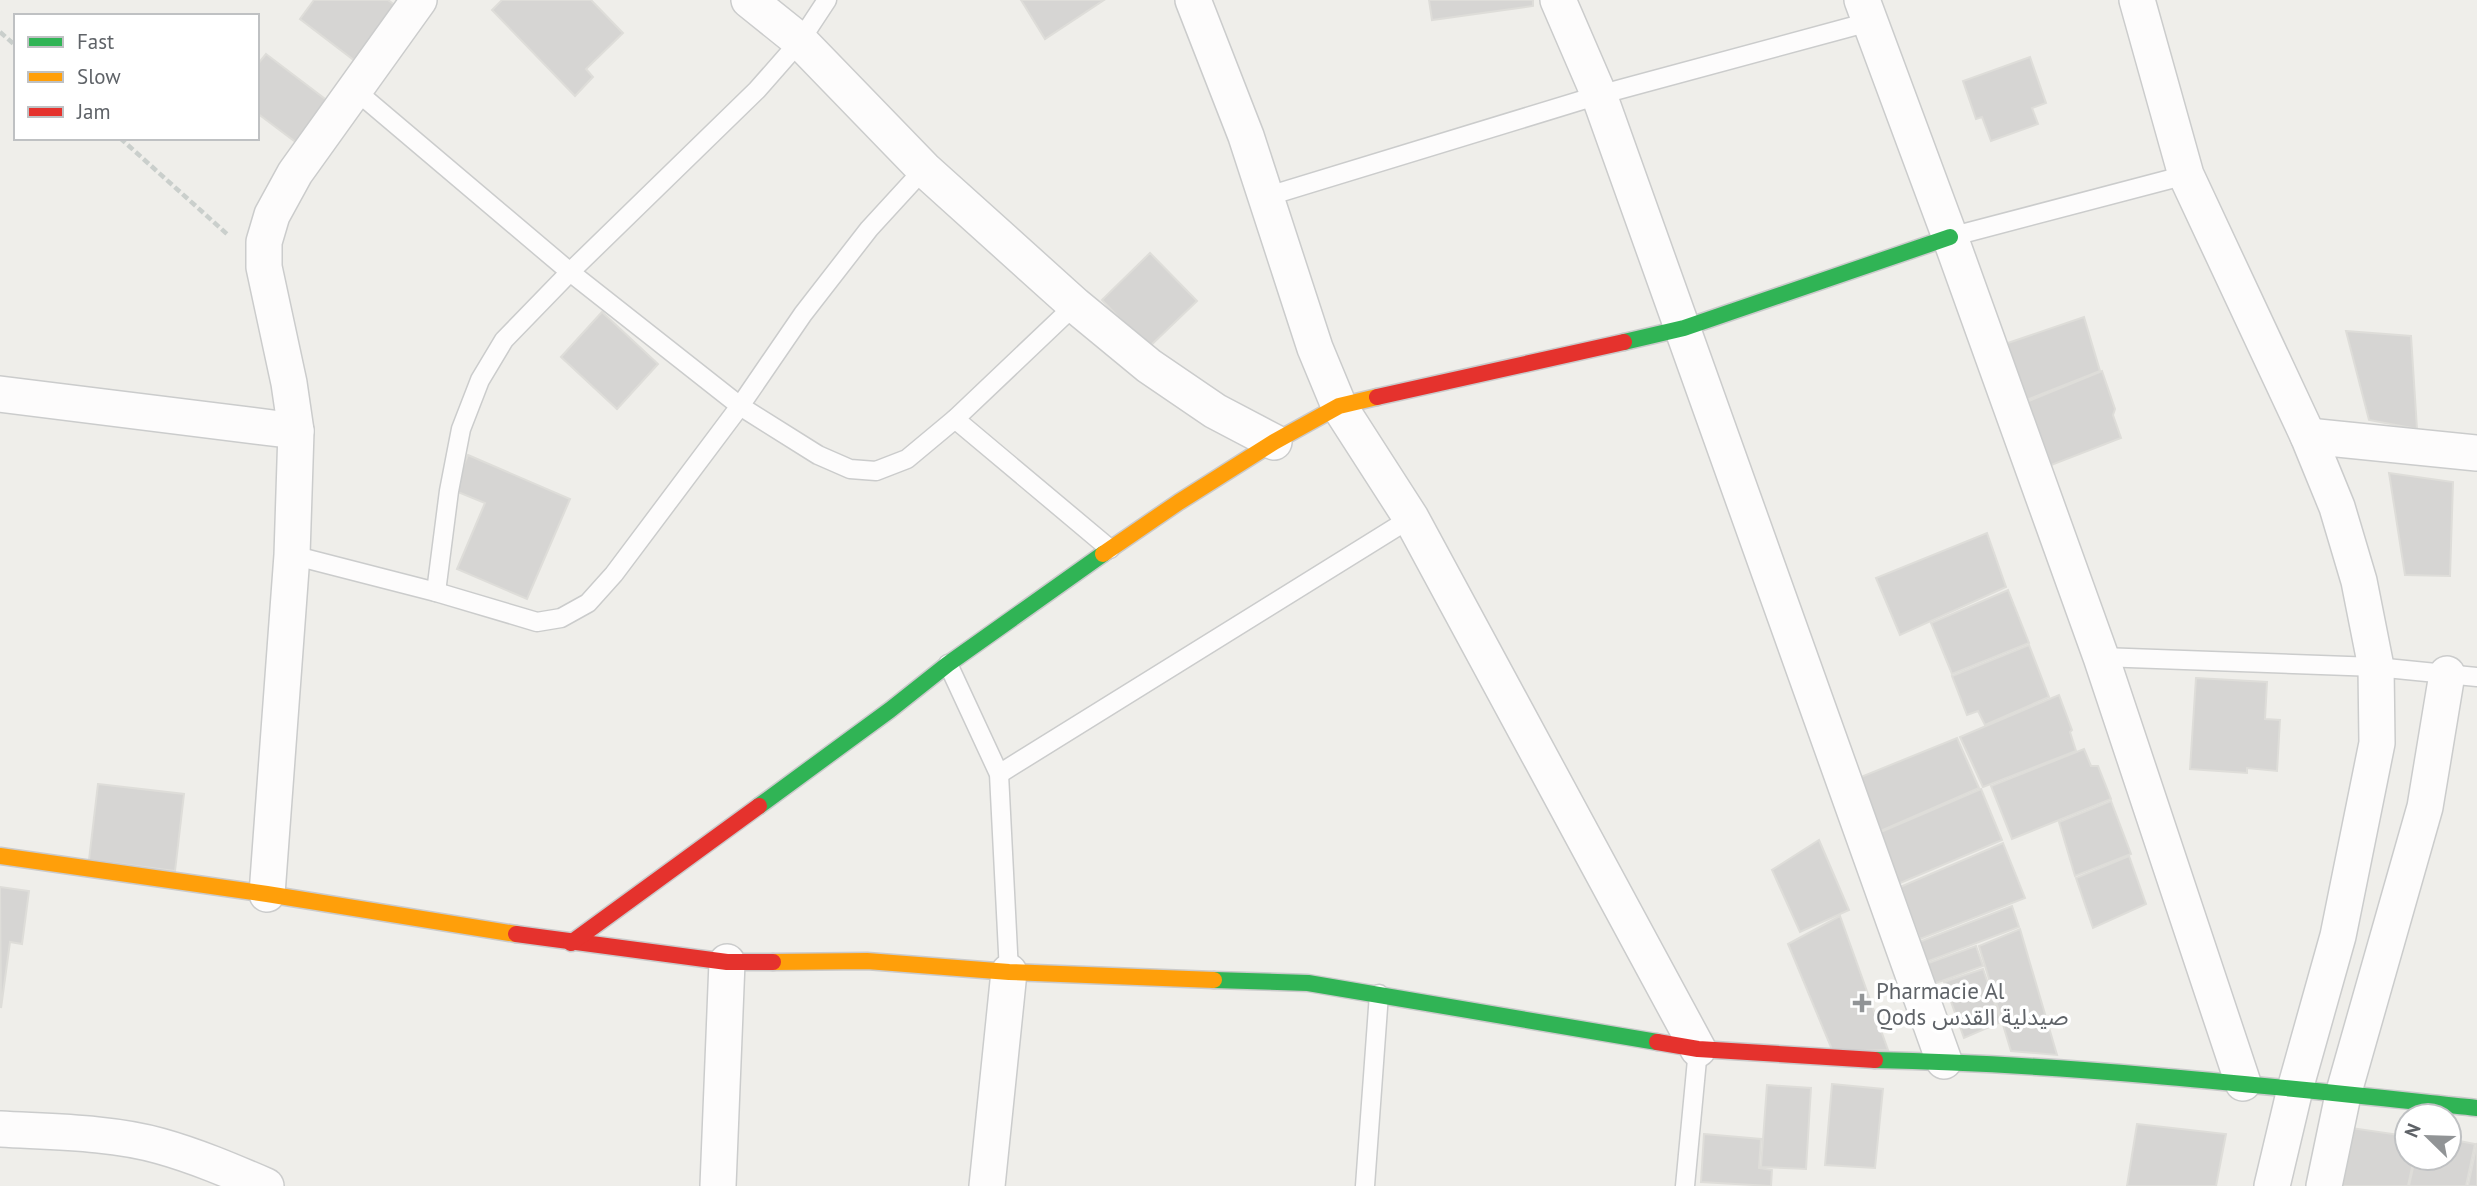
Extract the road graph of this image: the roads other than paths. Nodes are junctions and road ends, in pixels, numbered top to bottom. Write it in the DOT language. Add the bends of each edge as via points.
graph roads {
  1 [pos="419,0"];
  2 [pos="749,0"];
  3 [pos="827,0"];
  4 [pos="1193,0"];
  5 [pos="1558,0"];
  6 [pos="2137,0"];
  7 [pos="1865,11"];
  8 [pos="800,41"];
  9 [pos="355,90"];
  10 [pos="1599,95"];
  11 [pos="924,169"];
  12 [pos="2186,176"];
  13 [pos="1265,197"];
  14 [pos="1950,237"];
  15 [pos="570,272"];
  16 [pos="1074,305"];
  17 [pos="1684,328"];
  18 [pos="0,394"];
  19 [pos="740,406"];
  20 [pos="1339,406"];
  21 [pos="955,419"];
  22 [pos="296,431"];
  23 [pos="2308,436"];
  24 [pos="1274,442"];
  25 [pos="2477,453"];
  26 [pos="1411,518"];
  27 [pos="1111,550"];
  28 [pos="292,555"];
  29 [pos="436,592"];
  30 [pos="2101,657"];
  31 [pos="948,664"];
  32 [pos="2376,667"];
  33 [pos="2462,676"];
  34 [pos="999,774"];
  35 [pos="0,856"];
  36 [pos="267,894"];
  37 [pos="571,943"];
  38 [pos="727,962"];
  39 [pos="1009,972"];
  40 [pos="1378,994"];
  41 [pos="1698,1049"];
  42 [pos="1944,1062"];
  43 [pos="2243,1083"];
  44 [pos="2295,1089"];
  45 [pos="2343,1095"];
  46 [pos="2477,1108"];
  47 [pos="0,1129"];
  48 [pos="266,1186"];
  49 [pos="718,1186"];
  50 [pos="987,1186"];
  51 [pos="1365,1186"];
  52 [pos="1685,1186"];
  53 [pos="2272,1186"];
  54 [pos="2325,1186"];
  1 -- 9 [label="street"];
  2 -- 8 [label="street"];
  3 -- 8 [label="lane"];
  4 -- 13 [label="street"];
  5 -- 10 [label="street"];
  6 -- 12 [label="street"];
  7 -- 10 [label="lane"];
  7 -- 14 [label="street"];
  8 -- 11 [label="street"];
  8 -- 15 [label="lane" via="757,90"];
  9 -- 15 [label="lane"];
  9 -- 22 [label="street" via="295,173 272,215 264,242 264,267"];
  10 -- 13 [label="lane"];
  10 -- 17 [label="street"];
  11 -- 16 [label="street"];
  11 -- 19 [label="lane" via="844,261"];
  12 -- 14 [label="lane"];
  12 -- 23 [label="street"];
  13 -- 20 [label="street"];
  14 -- 17 [label="street"];
  14 -- 30 [label="street"];
  15 -- 19 [label="lane"];
  15 -- 29 [label="lane" via="504,341 480,380 461,429"];
  16 -- 21 [label="lane"];
  16 -- 24 [label="street" via="1149,366 1215,411"];
  17 -- 20 [label="street"];
  17 -- 42 [label="street"];
  18 -- 22 [label="street"];
  19 -- 21 [label="lane" via="818,455 850,469 876,471 907,458"];
  19 -- 29 [label="lane" via="588,603 561,618 537,622"];
  20 -- 24 [label="street"];
  20 -- 26 [label="street"];
  21 -- 27 [label="lane"];
  22 -- 28 [label="street"];
  23 -- 25 [label="street"];
  23 -- 32 [label="street" via="2337,507 2359,582"];
  24 -- 27 [label="street"];
  26 -- 34 [label="lane"];
  26 -- 41 [label="street"];
  27 -- 31 [label="street"];
  28 -- 29 [label="lane"];
  28 -- 36 [label="street"];
  30 -- 32 [label="lane"];
  30 -- 43 [label="street"];
  31 -- 34 [label="lane"];
  31 -- 37 [label="street"];
  32 -- 33 [label="lane"];
  32 -- 44 [label="street" via="2377,743 2338,936"];
  33 -- 45 [label="street"];
  34 -- 39 [label="lane"];
  35 -- 36 [label="street"];
  36 -- 37 [label="street"];
  37 -- 38 [label="street"];
  38 -- 39 [label="street" via="867,961"];
  38 -- 49 [label="street"];
  39 -- 40 [label="street" via="1308,983"];
  39 -- 50 [label="street"];
  40 -- 41 [label="street"];
  40 -- 51 [label="lane"];
  41 -- 42 [label="street"];
  41 -- 52 [label="lane"];
  42 -- 43 [label="street"];
  43 -- 44 [label="street"];
  44 -- 45 [label="street"];
  44 -- 53 [label="street"];
  45 -- 46 [label="street"];
  45 -- 54 [label="street"];
  47 -- 48 [label="street" via="158,1145"];
}
